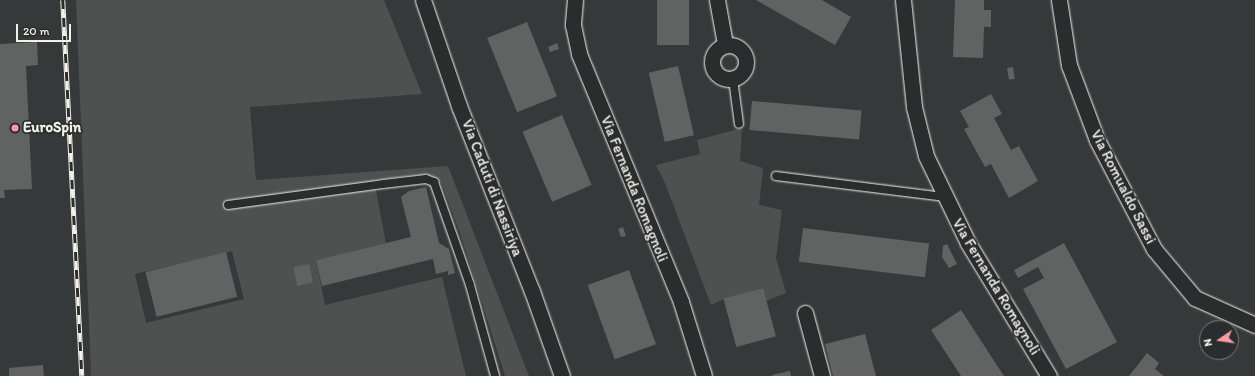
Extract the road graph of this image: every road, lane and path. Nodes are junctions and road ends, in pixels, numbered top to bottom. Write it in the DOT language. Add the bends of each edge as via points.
graph roads {
  1 [pos="423,0"];
  2 [pos="575,0"];
  3 [pos="717,0"];
  4 [pos="903,0"];
  5 [pos="1059,0"];
  6 [pos="725,44"];
  7 [pos="733,79"];
  8 [pos="739,124"];
  9 [pos="776,176"];
  10 [pos="944,197"];
  11 [pos="228,205"];
  12 [pos="805,313"];
  13 [pos="1255,325"];
  14 [pos="495,376"];
  15 [pos="562,376"];
  16 [pos="704,376"];
  17 [pos="822,376"];
  18 [pos="1049,376"];
  1 -- 15 [label="street, Via Caduti di Nassiriya" via="459,106 532,291"];
  2 -- 16 [label="street, Via Fernanda Romagnoli" via="573,25 579,54 681,302"];
  3 -- 6 [label="street"];
  4 -- 10 [label="street, Via Fernanda Romagnoli" via="914,107 926,156"];
  5 -- 13 [label="street, Via Romualdo Sassi" via="1069,65 1097,140 1154,249 1195,298"];
  6 -- 7 [label="street" via="738,47 746,58 744,71"];
  6 -- 7 [label="street" via="714,52 712,66 720,77"];
  7 -- 8 [label="lane"];
  9 -- 10 [label="lane"];
  10 -- 18 [label="street, Via Fernanda Romagnoli" via="968,242"];
  11 -- 14 [label="lane" via="426,179 434,182 470,284"];
  12 -- 17 [label="street"];
}
